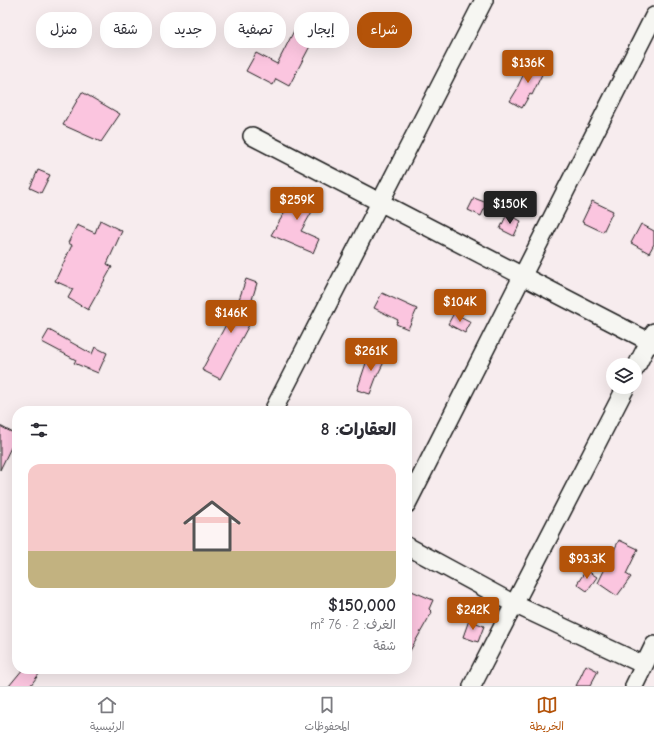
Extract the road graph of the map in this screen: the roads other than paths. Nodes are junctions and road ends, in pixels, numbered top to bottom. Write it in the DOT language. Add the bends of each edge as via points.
graph roads {
  1 [pos="484,0"];
  2 [pos="653,21"];
  3 [pos="252,136"];
  4 [pos="380,202"];
  5 [pos="522,276"];
  6 [pos="652,339"];
  7 [pos="641,358"];
  8 [pos="622,394"];
  9 [pos="276,406"];
  10 [pos="412,494"];
  11 [pos="412,549"];
  12 [pos="514,604"];
  13 [pos="654,645"];
  14 [pos="644,665"];
  15 [pos="472,686"];
  16 [pos="634,686"];
  1 -- 4 [label="street"];
  2 -- 5 [label="street"];
  3 -- 4 [label="street"];
  4 -- 5 [label="street"];
  4 -- 9 [label="street"];
  5 -- 6 [label="street"];
  5 -- 10 [label="street"];
  6 -- 7 [label="street"];
  8 -- 12 [label="street"];
  11 -- 12 [label="street"];
  12 -- 14 [label="street"];
  12 -- 15 [label="street"];
  13 -- 14 [label="street"];
  14 -- 16 [label="street"];
}
